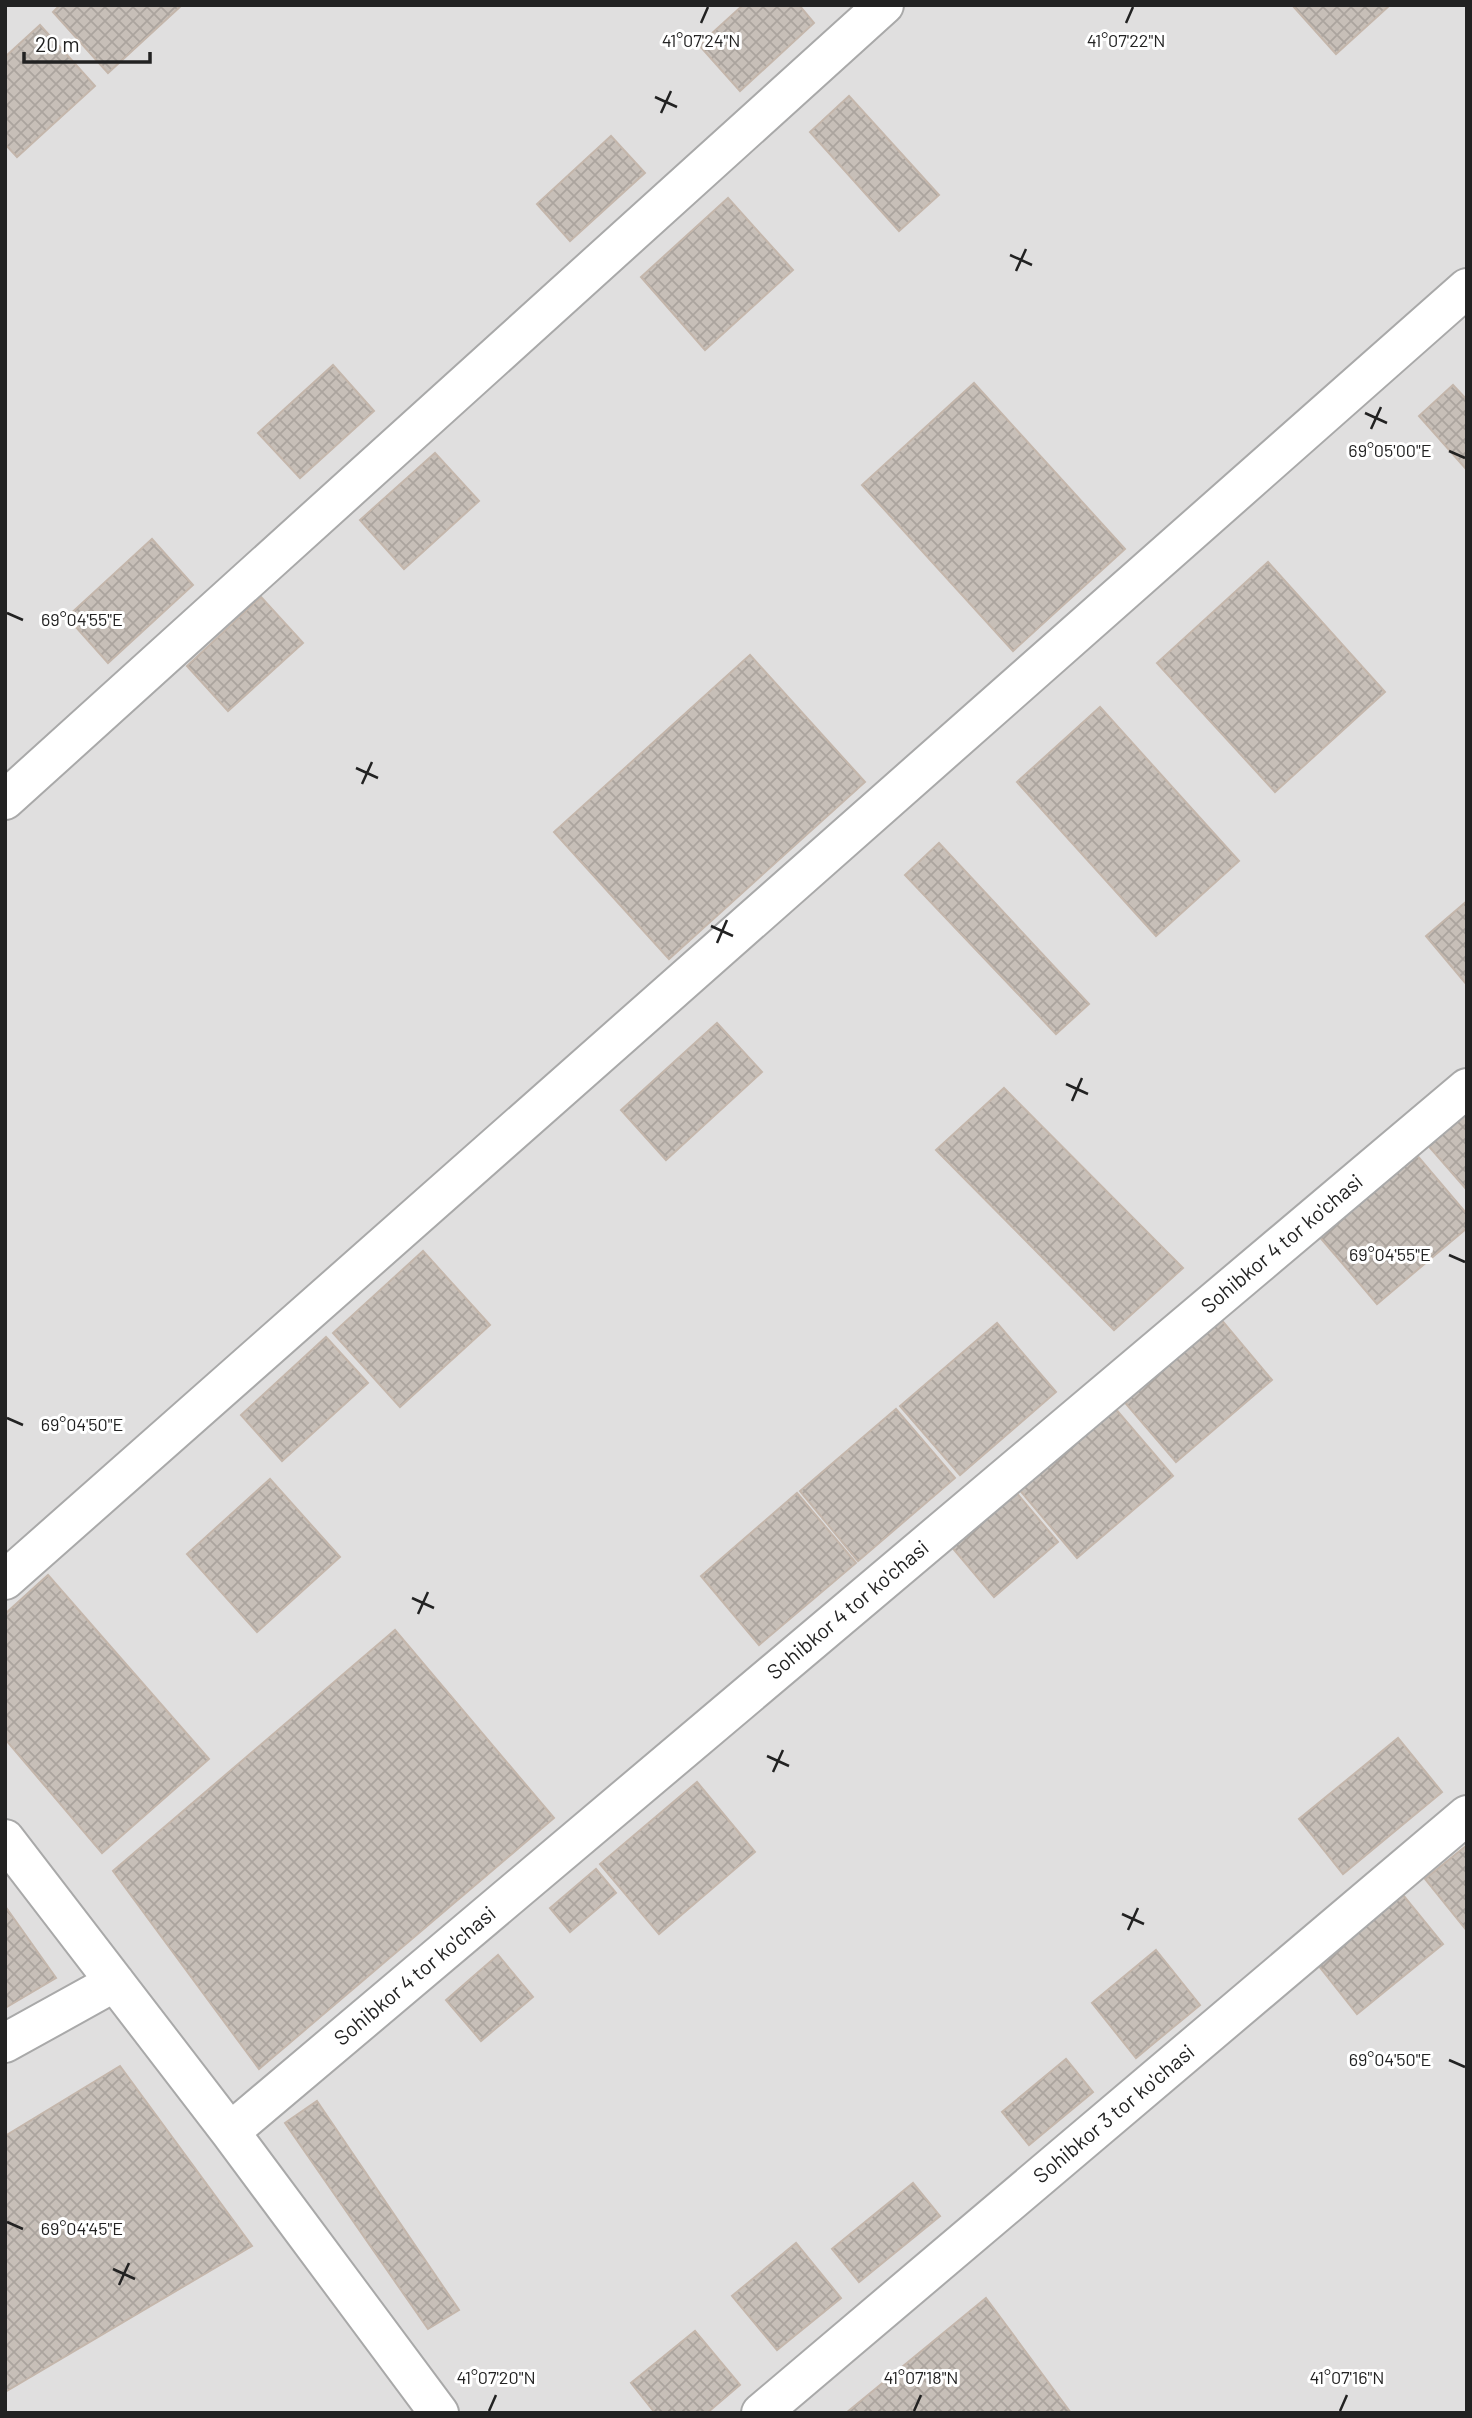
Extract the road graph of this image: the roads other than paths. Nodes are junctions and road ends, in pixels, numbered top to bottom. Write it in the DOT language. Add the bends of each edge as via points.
graph roads {
  1 [pos="884,5"];
  2 [pos="1467,288"];
  3 [pos="5,800"];
  4 [pos="1467,1088"];
  5 [pos="5,1580"];
  6 [pos="1467,1815"];
  7 [pos="5,1839"];
  8 [pos="115,1982"];
  9 [pos="5,2043"];
  10 [pos="230,2132"];
  11 [pos="439,2413"];
  12 [pos="761,2413"];
  1 -- 3 [label="street"];
  2 -- 5 [label="street"];
  4 -- 10 [label="street, Sohibkor 4 tor ko'chasi"];
  6 -- 12 [label="street, Sohibkor 3 tor ko'chasi"];
  7 -- 8 [label="street"];
  8 -- 9 [label="street"];
  8 -- 10 [label="street"];
  10 -- 11 [label="street"];
}
